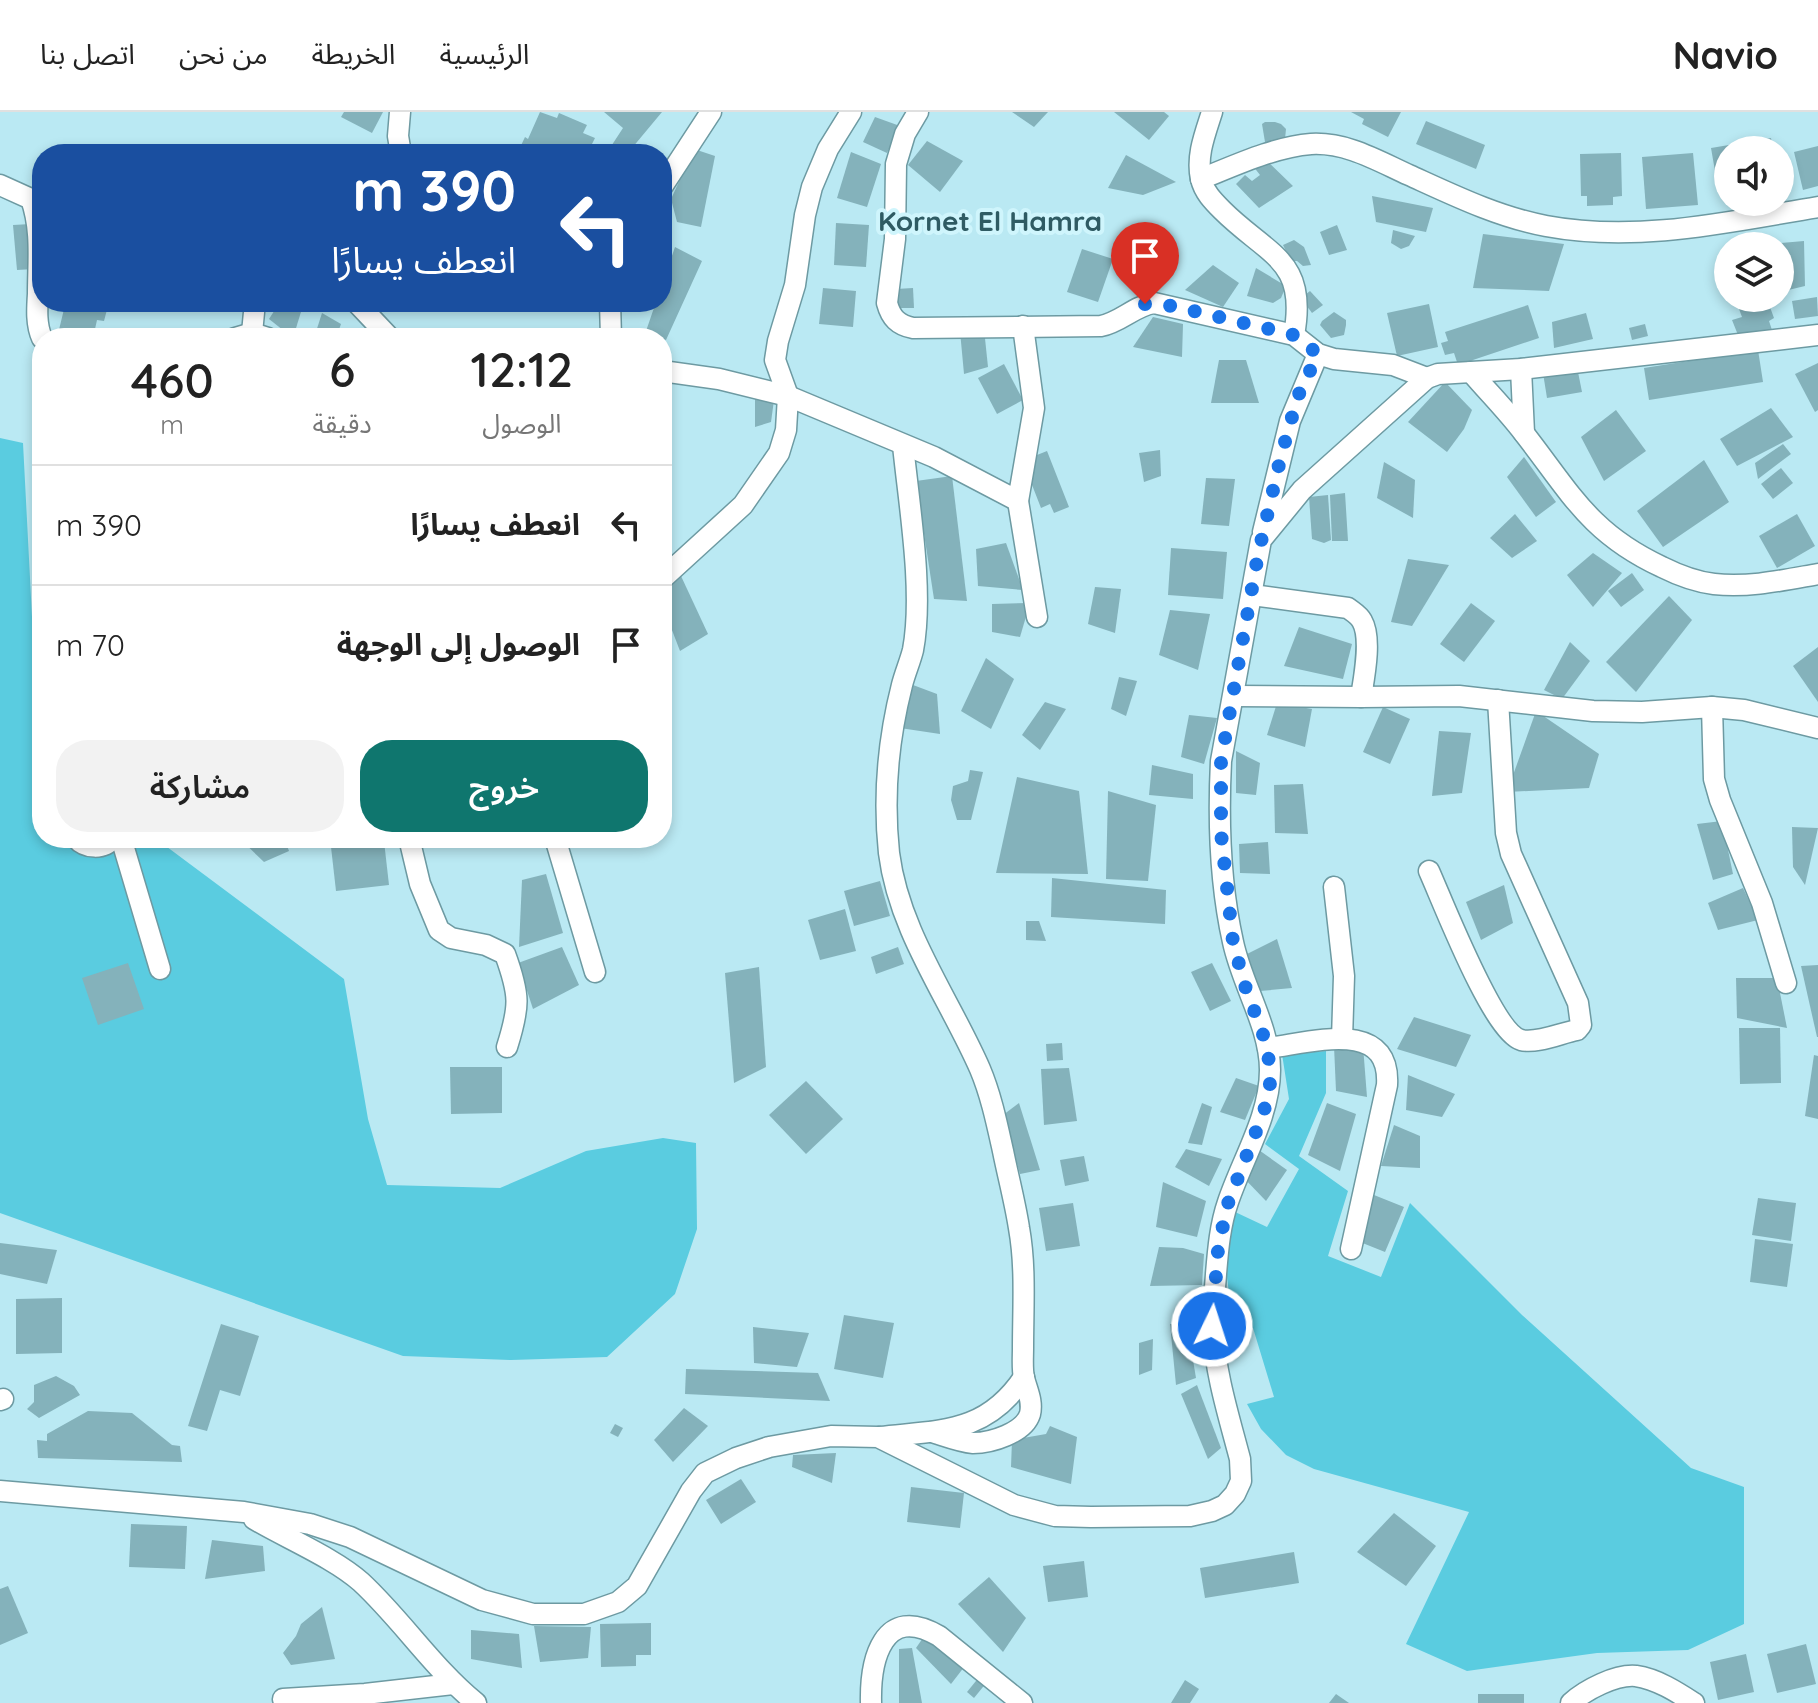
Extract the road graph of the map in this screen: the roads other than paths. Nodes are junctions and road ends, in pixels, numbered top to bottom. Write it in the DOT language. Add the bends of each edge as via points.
graph roads {
  1 [pos="400,112"];
  2 [pos="711,112"];
  3 [pos="851,112"];
  4 [pos="918,112"];
  5 [pos="1212,112"];
  6 [pos="399,144"];
  7 [pos="672,172"];
  8 [pos="1201,179"];
  9 [pos="0,185"];
  10 [pos="32,202"];
  11 [pos="1818,207"];
  12 [pos="365,312"];
  13 [pos="1023,326"];
  14 [pos="381,328"];
  15 [pos="1294,335"];
  16 [pos="1818,335"];
  17 [pos="1318,354"];
  18 [pos="1521,369"];
  19 [pos="672,372"];
  20 [pos="1471,372"];
  21 [pos="1427,378"];
  22 [pos="788,396"];
  23 [pos="1524,433"];
  24 [pos="903,445"];
  25 [pos="1018,501"];
  26 [pos="1261,540"];
  27 [pos="672,570"];
  28 [pos="1818,574"];
  29 [pos="1252,595"];
  30 [pos="1037,617"];
  31 [pos="1235,696"];
  32 [pos="1361,697"];
  33 [pos="1498,700"];
  34 [pos="1712,707"];
  35 [pos="1818,728"];
  36 [pos="124,848"];
  37 [pos="411,848"];
  38 [pos="558,848"];
  39 [pos="1429,871"];
  40 [pos="1334,887"];
  41 [pos="160,969"];
  42 [pos="595,972"];
  43 [pos="1786,983"];
  44 [pos="1342,1039"];
  45 [pos="507,1047"];
  46 [pos="1268,1048"];
  47 [pos="1351,1249"];
  48 [pos="1024,1377"];
  49 [pos="932,1432"];
  50 [pos="878,1437"];
  51 [pos="0,1491"];
  52 [pos="244,1512"];
  53 [pos="453,1684"];
  54 [pos="283,1699"];
  55 [pos="476,1703"];
  56 [pos="871,1703"];
  57 [pos="1022,1703"];
  58 [pos="1571,1703"];
  59 [pos="1694,1703"];
  1 -- 6 [label="street"];
  2 -- 7 [label="street"];
  3 -- 22 [label="street" via="828,149 805,215 795,285 775,360"];
  4 -- 13 [label="street" via="896,164 889,313 913,328"];
  5 -- 8 [label="street" via="1201,145"];
  8 -- 11 [label="street" via="1287,148 1314,144 1350,148 1500,215 1596,233 1646,233"];
  8 -- 15 [label="street" via="1213,201 1279,259 1293,279 1298,294"];
  9 -- 10 [label="street"];
  12 -- 14 [label="street"];
  13 -- 15 [label="street" via="1101,326 1154,303"];
  13 -- 25 [label="street" via="1034,408"];
  15 -- 17 [label="street"];
  16 -- 18 [label="street"];
  17 -- 21 [label="street" via="1393,365"];
  17 -- 26 [label="street" via="1290,421"];
  18 -- 20 [label="street"];
  18 -- 23 [label="street"];
  19 -- 22 [label="street"];
  20 -- 21 [label="street"];
  20 -- 23 [label="street"];
  21 -- 26 [label="street" via="1302,490"];
  22 -- 24 [label="street"];
  22 -- 27 [label="street" via="786,430 763,479 743,505"];
  23 -- 28 [label="street" via="1583,512 1634,554 1714,584 1760,584"];
  24 -- 25 [label="street"];
  24 -- 48 [label="street" via="916,617 889,749 889,854 906,914 933,980 981,1071 996,1121 1020,1229"];
  25 -- 30 [label="street"];
  26 -- 29 [label="street"];
  29 -- 31 [label="street"];
  29 -- 32 [label="street" via="1348,608 1357,615 1366,636"];
  31 -- 32 [label="street"];
  31 -- 46 [label="street" via="1221,761 1224,880 1233,942"];
  32 -- 33 [label="street"];
  33 -- 34 [label="street" via="1606,711"];
  33 -- 39 [label="street" via="1508,844 1578,1003 1577,1030 1531,1040 1511,1034 1490,1006"];
  34 -- 35 [label="street"];
  34 -- 43 [label="street" via="1714,779"];
  36 -- 41 [label="street"];
  37 -- 45 [label="street" via="439,930 505,954 518,995"];
  38 -- 42 [label="street"];
  40 -- 44 [label="street" via="1344,976"];
  44 -- 46 [label="street"];
  44 -- 47 [label="street" via="1376,1048 1388,1074"];
  46 -- 50 [label="street" via="1270,1086 1227,1206 1217,1265 1212,1326 1241,1481 1225,1505 1190,1516 1055,1516 1014,1505"];
  48 -- 49 [label="street" via="987,1416"];
  48 -- 49 [label="street" via="1030,1415 1017,1430 975,1443"];
  49 -- 50 [label="street"];
  50 -- 52 [label="street" via="831,1436 769,1447 705,1473 637,1586 618,1602 584,1614 533,1614 482,1600 350,1537"];
  51 -- 52 [label="street"];
  52 -- 53 [label="street" via="358,1579"];
  53 -- 54 [label="street"];
  53 -- 55 [label="street"];
  56 -- 57 [label="street" via="873,1660 879,1647 886,1636 908,1627 926,1628 939,1636"];
  58 -- 59 [label="street" via="1609,1681 1634,1676"];
}
